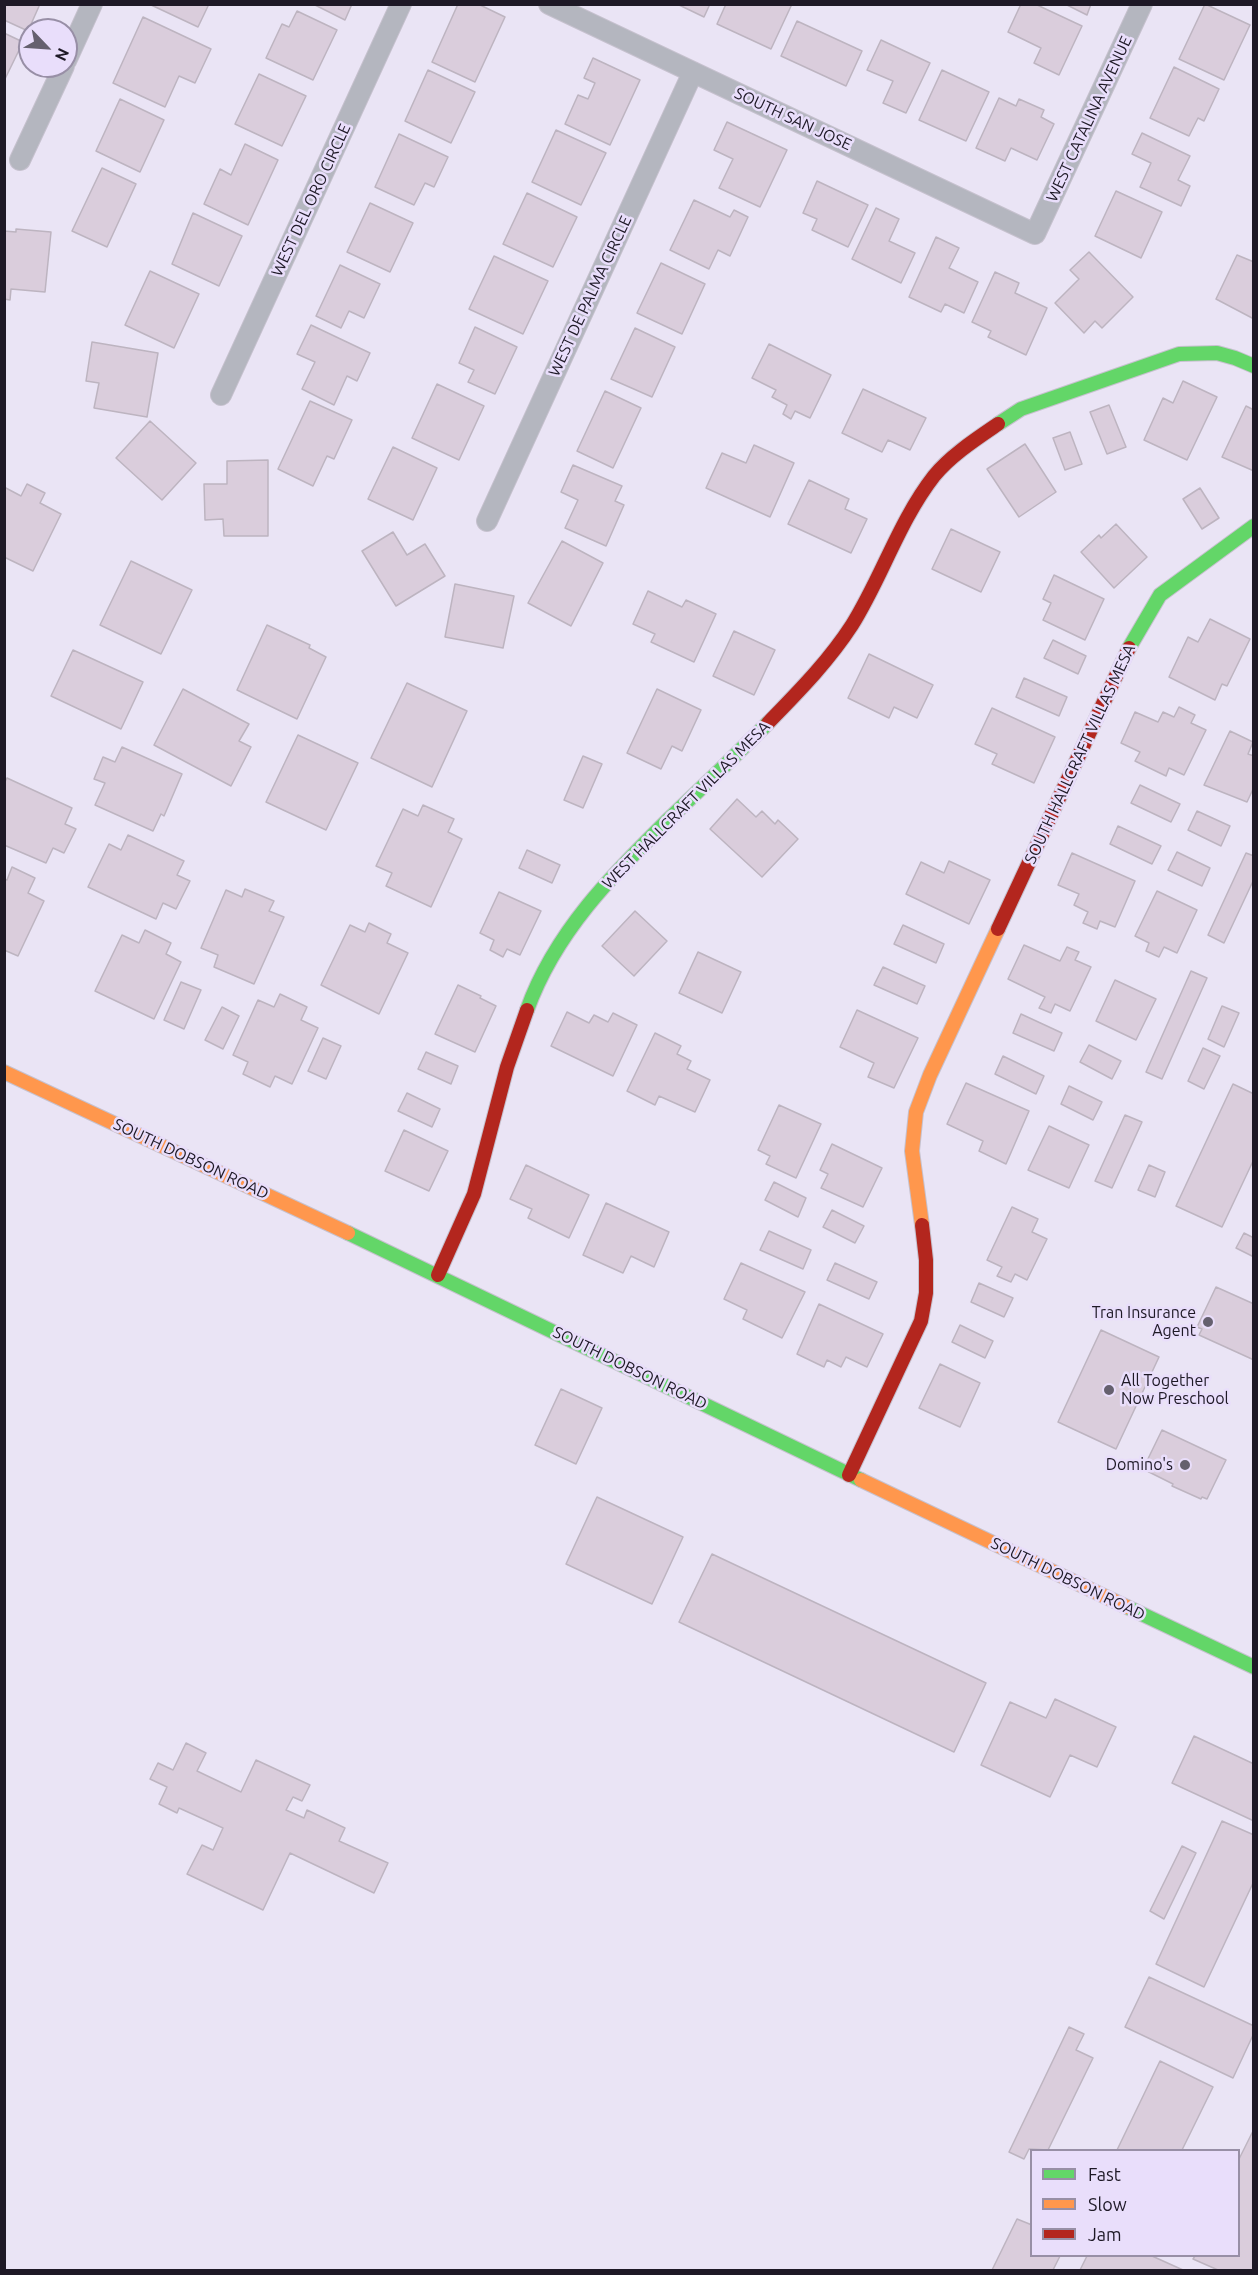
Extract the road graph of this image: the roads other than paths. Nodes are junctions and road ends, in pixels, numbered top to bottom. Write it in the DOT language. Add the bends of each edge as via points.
graph roads {
  1 [pos="92,4"];
  2 [pos="400,4"];
  3 [pos="549,4"];
  4 [pos="1142,4"];
  5 [pos="78,35"];
  6 [pos="693,72"];
  7 [pos="59,78"];
  8 [pos="21,160"];
  9 [pos="1035,234"];
  10 [pos="1254,366"];
  11 [pos="221,395"];
  12 [pos="487,521"];
  13 [pos="1254,526"];
  14 [pos="4,1072"];
  15 [pos="438,1275"];
  16 [pos="849,1475"];
  17 [pos="1254,1667"];
  1 -- 5 [label="street"];
  2 -- 11 [label="street, WEST DEL ORO CIRCLE"];
  3 -- 6 [label="street, SOUTH SAN JOSE"];
  4 -- 9 [label="street, WEST CATALINA AVENUE"];
  6 -- 9 [label="street, SOUTH SAN JOSE"];
  6 -- 12 [label="street, WEST DE PALMA CIRCLE"];
  7 -- 8 [label="street"];
  10 -- 15 [label="street, WEST HALLCRAFT VILLAS MESA" via="1236,357 1203,351 1179,354 1021,410 974,440 935,475 910,512 853,623 831,655 738,753 612,875 566,934 536,985 507,1067 474,1194"];
  13 -- 16 [label="street, SOUTH HALLCRAFT VILLAS MESA" via="1160,595 1136,633 916,1112 912,1151 926,1260 921,1321"];
  14 -- 15 [label="street, SOUTH DOBSON ROAD"];
  15 -- 16 [label="street, SOUTH DOBSON ROAD"];
  16 -- 17 [label="street, SOUTH DOBSON ROAD"];
}
